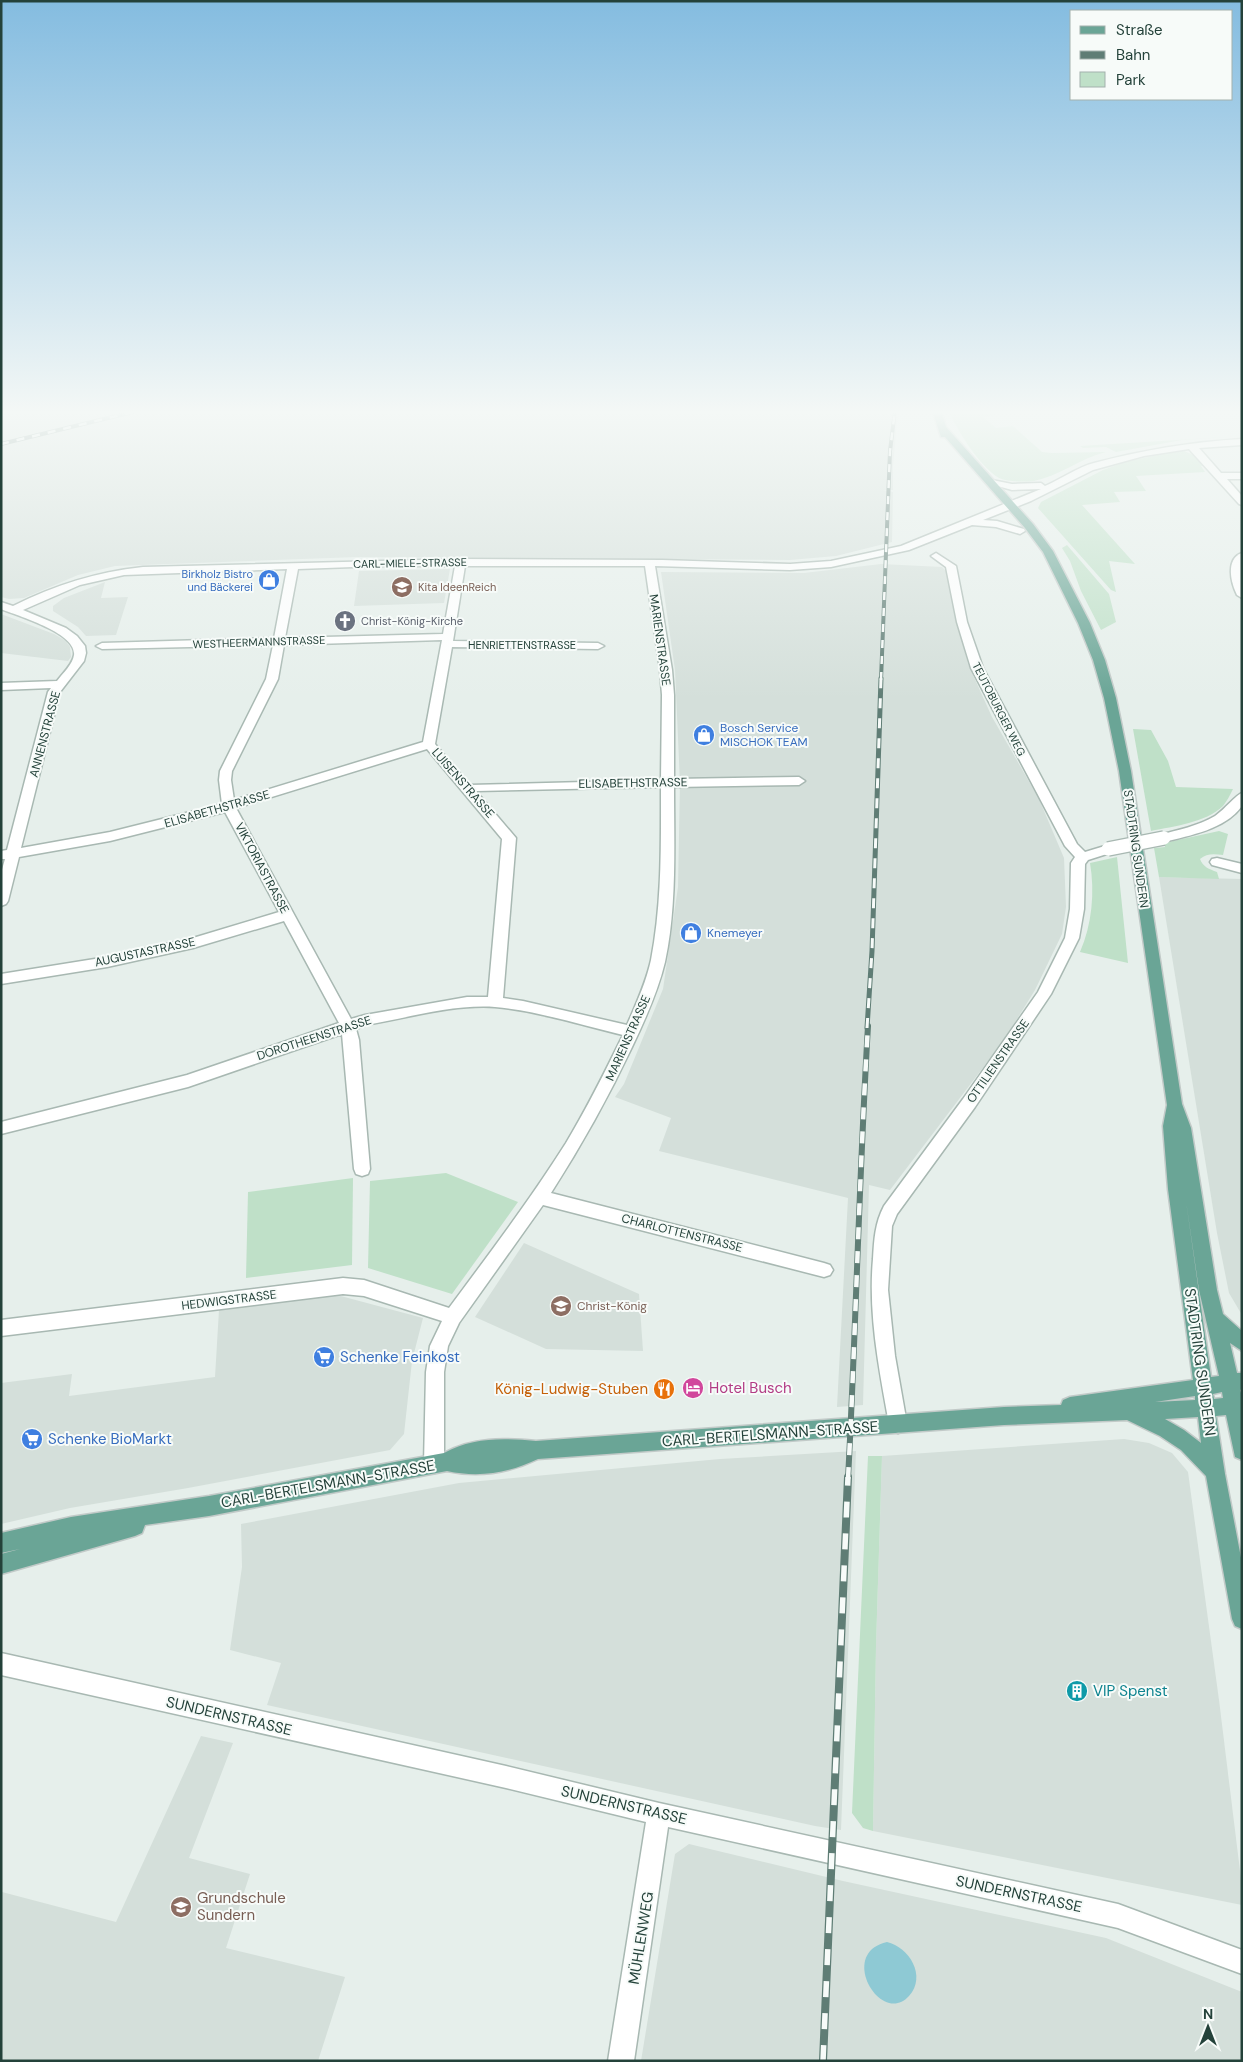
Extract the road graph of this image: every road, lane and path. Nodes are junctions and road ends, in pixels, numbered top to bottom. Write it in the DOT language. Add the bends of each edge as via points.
graph roads {
  1 [pos="1001,506"];
  2 [pos="1002,506"];
  3 [pos="1005,506"];
  4 [pos="1005,506"];
  5 [pos="960,527"];
  6 [pos="1020,531"];
  7 [pos="892,552"];
  8 [pos="936,556"];
  9 [pos="1242,556"];
  10 [pos="461,562"];
  11 [pos="652,565"];
  12 [pos="294,566"];
  13 [pos="1242,595"];
  14 [pos="1073,602"];
  15 [pos="1,605"];
  16 [pos="20,612"];
  17 [pos="446,640"];
  18 [pos="280,641"];
  19 [pos="102,646"];
  20 [pos="598,646"];
  21 [pos="58,684"];
  22 [pos="1,687"];
  23 [pos="429,744"];
  24 [pos="799,781"];
  25 [pos="668,783"];
  26 [pos="468,788"];
  27 [pos="1242,797"];
  28 [pos="229,807"];
  29 [pos="7,854"];
  30 [pos="1083,857"];
  31 [pos="1218,862"];
  32 [pos="1242,869"];
  33 [pos="1,901"];
  34 [pos="287,915"];
  35 [pos="1,979"];
  36 [pos="495,1002"];
  37 [pos="347,1025"];
  38 [pos="632,1032"];
  39 [pos="1174,1104"];
  40 [pos="1,1128"];
  41 [pos="362,1169"];
  42 [pos="539,1197"];
  43 [pos="824,1270"];
  44 [pos="453,1317"];
  45 [pos="1216,1320"];
  46 [pos="1,1328"];
  47 [pos="1242,1343"];
  48 [pos="1235,1382"];
  49 [pos="1203,1385"];
  50 [pos="1238,1405"];
  51 [pos="1206,1408"];
  52 [pos="1130,1412"];
  53 [pos="1004,1416"];
  54 [pos="898,1424"];
  55 [pos="1242,1451"];
  56 [pos="440,1463"];
  57 [pos="1215,1474"];
  58 [pos="208,1506"];
  59 [pos="1,1543"];
  60 [pos="1,1564"];
  61 [pos="1242,1619"];
  62 [pos="1,1664"];
  63 [pos="659,1814"];
  64 [pos="1242,1962"];
  65 [pos="621,2061"];
  1 -- 7 [label="street, CARL-MIELE-STRASSE"];
  2 -- 5 [label="street, CARL-MIELE-STRASSE"];
  3 -- 6 [label="main road, STADTRING SUNDERN"];
  4 -- 14 [label="main road, STADTRING SUNDERN" via="1048,551"];
  5 -- 6 [label="street" via="984,522"];
  5 -- 7 [label="street, CARL-MIELE-STRASSE"];
  6 -- 14 [label="main road, STADTRING SUNDERN"];
  7 -- 11 [label="street, CARL-MIELE-STRASSE" via="831,564 790,567"];
  8 -- 30 [label="street, TEUTOBURGER WEG" via="951,566 962,622 977,668 1072,846"];
  9 -- 13 [label="street" via="1235,579"];
  10 -- 11 [label="street, CARL-MIELE-STRASSE"];
  10 -- 12 [label="street, CARL-MIELE-STRASSE"];
  10 -- 17 [label="street, LUISENSTRASSE"];
  11 -- 25 [label="street, MARIENSTRASSE" via="666,670"];
  12 -- 16 [label="street, CARL-MIELE-STRASSE" via="164,571 117,577 92,583"];
  12 -- 18 [label="street, VIKTORIASTRASSE"];
  14 -- 39 [label="main road, STADTRING SUNDERN" via="1099,660 1125,771"];
  15 -- 16 [label="street"];
  16 -- 21 [label="street, ANNENSTRASSE" via="62,630 79,646 78,661"];
  17 -- 18 [label="street, WESTHEERMANNSTRASSE"];
  17 -- 20 [label="street, HENRIETTENSTRASSE"];
  17 -- 23 [label="street, LUISENSTRASSE"];
  18 -- 19 [label="street, WESTHEERMANNSTRASSE"];
  18 -- 28 [label="street, VIKTORIASTRASSE" via="272,679 229,762 225,780"];
  21 -- 22 [label="street"];
  21 -- 29 [label="street, ANNENSTRASSE"];
  23 -- 26 [label="street, LUISENSTRASSE"];
  23 -- 28 [label="street, ELISABETHSTRASSE"];
  24 -- 25 [label="street, ELISABETHSTRASSE"];
  25 -- 26 [label="street, ELISABETHSTRASSE"];
  25 -- 38 [label="street, MARIENSTRASSE" via="667,887 658,960"];
  26 -- 36 [label="street, LUISENSTRASSE" via="509,838"];
  27 -- 30 [label="street, bridge" via="1227,815 1205,826"];
  28 -- 29 [label="street, ELISABETHSTRASSE" via="123,834"];
  28 -- 34 [label="street, VIKTORIASTRASSE"];
  29 -- 33 [label="street, ANNENSTRASSE"];
  30 -- 54 [label="street, OTTILIENSTRASSE" via="1078,863 1077,909 1072,938 1044,994 969,1103 897,1199 884,1226 879,1290"];
  31 -- 32 [label="street"];
  34 -- 35 [label="street, AUGUSTASTRASSE" via="193,943 107,962"];
  34 -- 37 [label="street, VIKTORIASTRASSE"];
  36 -- 37 [label="street, DOROTHEENSTRASSE" via="467,1002"];
  36 -- 38 [label="street, DOROTHEENSTRASSE"];
  37 -- 40 [label="street, DOROTHEENSTRASSE" via="188,1081"];
  37 -- 41 [label="street, VIKTORIASTRASSE"];
  38 -- 42 [label="street, MARIENSTRASSE" via="604,1091"];
  39 -- 45 [label="main road, STADTRING SUNDERN" via="1183,1128 1208,1290"];
  39 -- 49 [label="main road, STADTRING SUNDERN" via="1171,1126 1176,1189"];
  42 -- 43 [label="street, CHARLOTTENSTRASSE"];
  42 -- 44 [label="street, MARIENSTRASSE"];
  44 -- 46 [label="street, HEDWIGSTRASSE" via="364,1288 343,1286"];
  44 -- 56 [label="street, MARIENSTRASSE" via="439,1346 435,1372"];
  45 -- 47 [label="main road"];
  45 -- 48 [label="main road, STADTRING SUNDERN"];
  48 -- 49 [label="main road, CARL-BERTELSMANN-STRASSE"];
  48 -- 50 [label="main road, STADTRING SUNDERN"];
  49 -- 51 [label="main road, STADTRING SUNDERN"];
  49 -- 53 [label="main road, CARL-BERTELSMANN-STRASSE"];
  50 -- 51 [label="main road, CARL-BERTELSMANN-STRASSE"];
  50 -- 55 [label="main road, STADTRING SUNDERN"];
  51 -- 52 [label="main road, CARL-BERTELSMANN-STRASSE"];
  51 -- 57 [label="main road, STADTRING SUNDERN"];
  52 -- 53 [label="main road, CARL-BERTELSMANN-STRASSE"];
  52 -- 57 [label="main road" via="1176,1434 1202,1455"];
  53 -- 54 [label="main road, CARL-BERTELSMANN-STRASSE"];
  54 -- 56 [label="main road, CARL-BERTELSMANN-STRASSE" via="536,1450 513,1461 467,1466"];
  56 -- 58 [label="main road, CARL-BERTELSMANN-STRASSE"];
  57 -- 61 [label="main road, STADTRING SUNDERN"];
  58 -- 59 [label="main road, CARL-BERTELSMANN-STRASSE" via="71,1527"];
  58 -- 60 [label="main road, CARL-BERTELSMANN-STRASSE"];
  62 -- 63 [label="street, SUNDERNSTRASSE"];
  63 -- 64 [label="street, SUNDERNSTRASSE" via="1118,1916"];
  63 -- 65 [label="street, MÜHLENWEG"];
}
